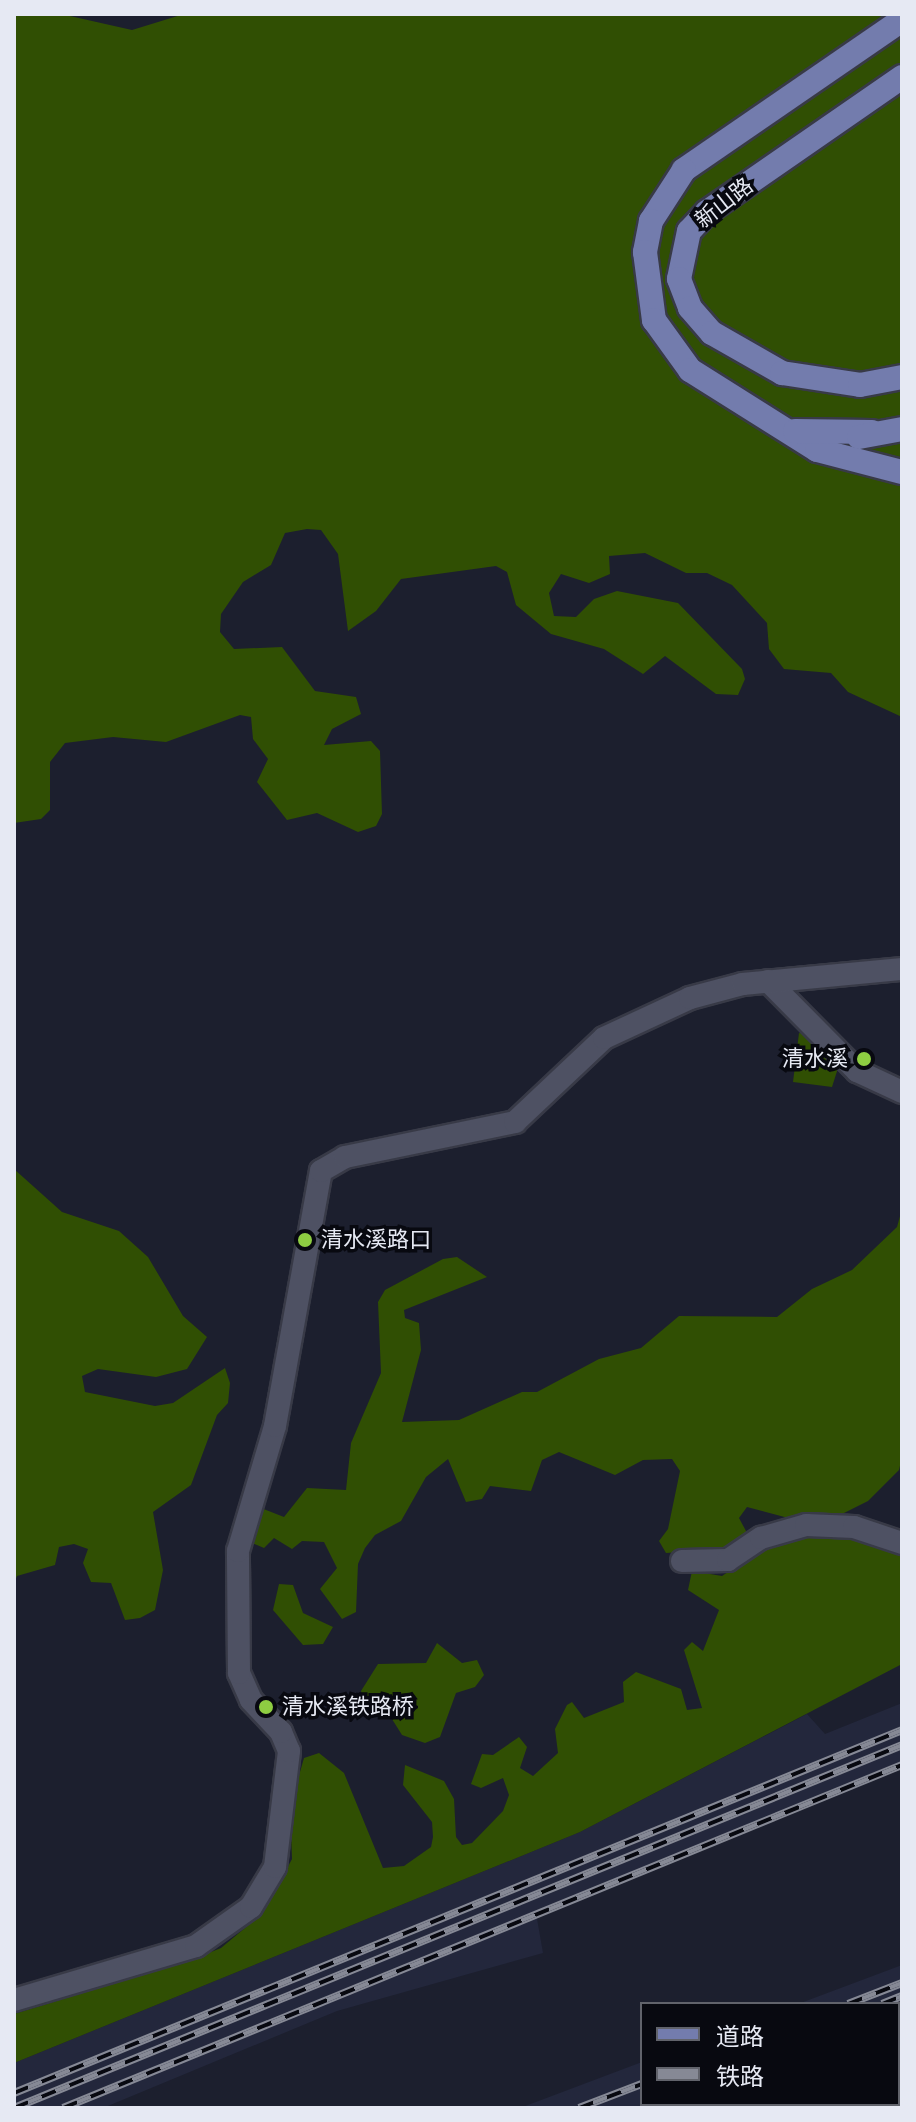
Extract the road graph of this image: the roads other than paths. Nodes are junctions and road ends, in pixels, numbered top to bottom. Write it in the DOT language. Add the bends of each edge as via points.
graph roads {
  1 [pos="902,20"];
  2 [pos="902,77"];
  3 [pos="902,377"];
  4 [pos="777,428"];
  5 [pos="902,429"];
  6 [pos="872,432"];
  7 [pos="860,466"];
  8 [pos="902,472"];
  9 [pos="902,969"];
  10 [pos="768,981"];
  11 [pos="902,1092"];
  12 [pos="902,1543"];
  13 [pos="682,1561"];
  14 [pos="14,2000"];
  1 -- 4 [label="main road" via="705,152 684,170 651,221 646,288 669,345 690,370"];
  2 -- 3 [label="main road, 新山路" via="707,212 685,242 679,279 690,308 712,333 782,373 860,385"];
  4 -- 6 [label="main road" via="825,436"];
  4 -- 7 [label="main road"];
  5 -- 6 [label="main road"];
  6 -- 7 [label="main road" via="853,443"];
  7 -- 8 [label="main road"];
  9 -- 10 [label="street"];
  10 -- 11 [label="street" via="857,1071"];
  10 -- 14 [label="street" via="690,998 620,1029 515,1122 345,1157 321,1171 275,1426 238,1551 239,1673 251,1700 281,1732 289,1751 275,1867 251,1907 196,1946"];
  12 -- 13 [label="street" via="854,1527 806,1525 761,1538 728,1560"];
}
